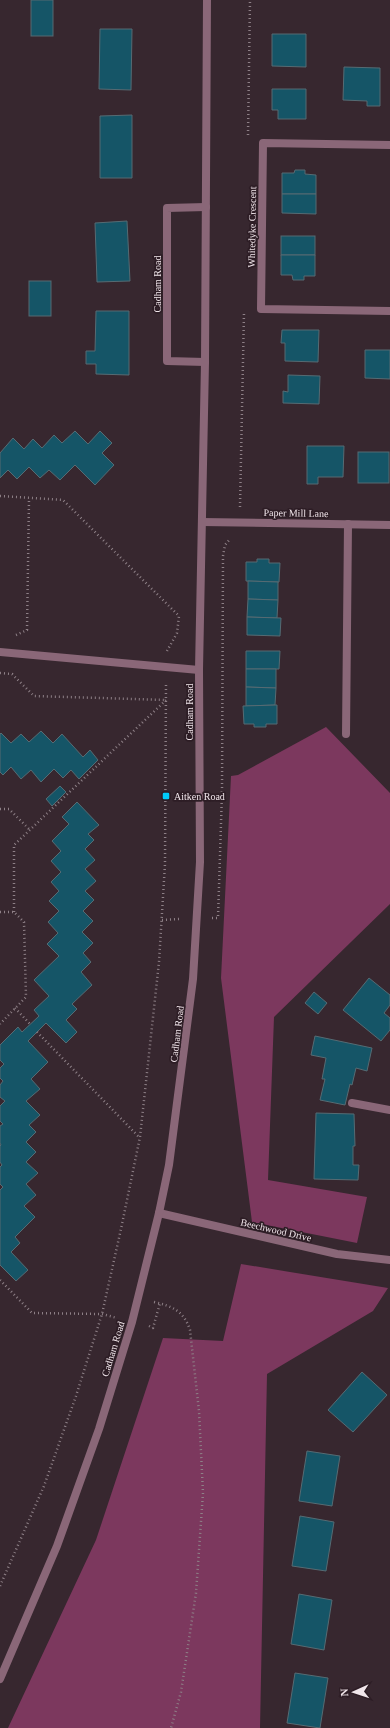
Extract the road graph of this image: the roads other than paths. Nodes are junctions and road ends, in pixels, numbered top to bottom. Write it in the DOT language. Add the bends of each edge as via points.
graph roads {
  1 [pos="207,0"];
  2 [pos="390,144"];
  3 [pos="206,207"];
  4 [pos="390,311"];
  5 [pos="205,362"];
  6 [pos="202,522"];
  7 [pos="348,524"];
  8 [pos="390,525"];
  9 [pos="0,652"];
  10 [pos="199,670"];
  11 [pos="346,734"];
  12 [pos="352,1103"];
  13 [pos="390,1110"];
  14 [pos="159,1213"];
  15 [pos="390,1260"];
  16 [pos="0,1679"];
  1 -- 3 [label="street, Cadham Road"];
  2 -- 4 [label="street, Whitedyke Crescent" via="263,143 261,309"];
  3 -- 5 [label="street, Cadham Road"];
  3 -- 5 [label="street, Cadham Road" via="167,208 167,361"];
  5 -- 6 [label="street, Cadham Road"];
  6 -- 7 [label="street, Paper Mill Lane"];
  6 -- 10 [label="street, Cadham Road"];
  7 -- 8 [label="street, Paper Mill Lane"];
  7 -- 11 [label="street"];
  9 -- 10 [label="street"];
  10 -- 14 [label="street, Cadham Road" via="200,862 193,980 169,1165"];
  12 -- 13 [label="street"];
  14 -- 15 [label="street, Beechwood Drive" via="337,1254"];
  14 -- 16 [label="street, Cadham Road" via="138,1297 99,1429 60,1539"];
}
